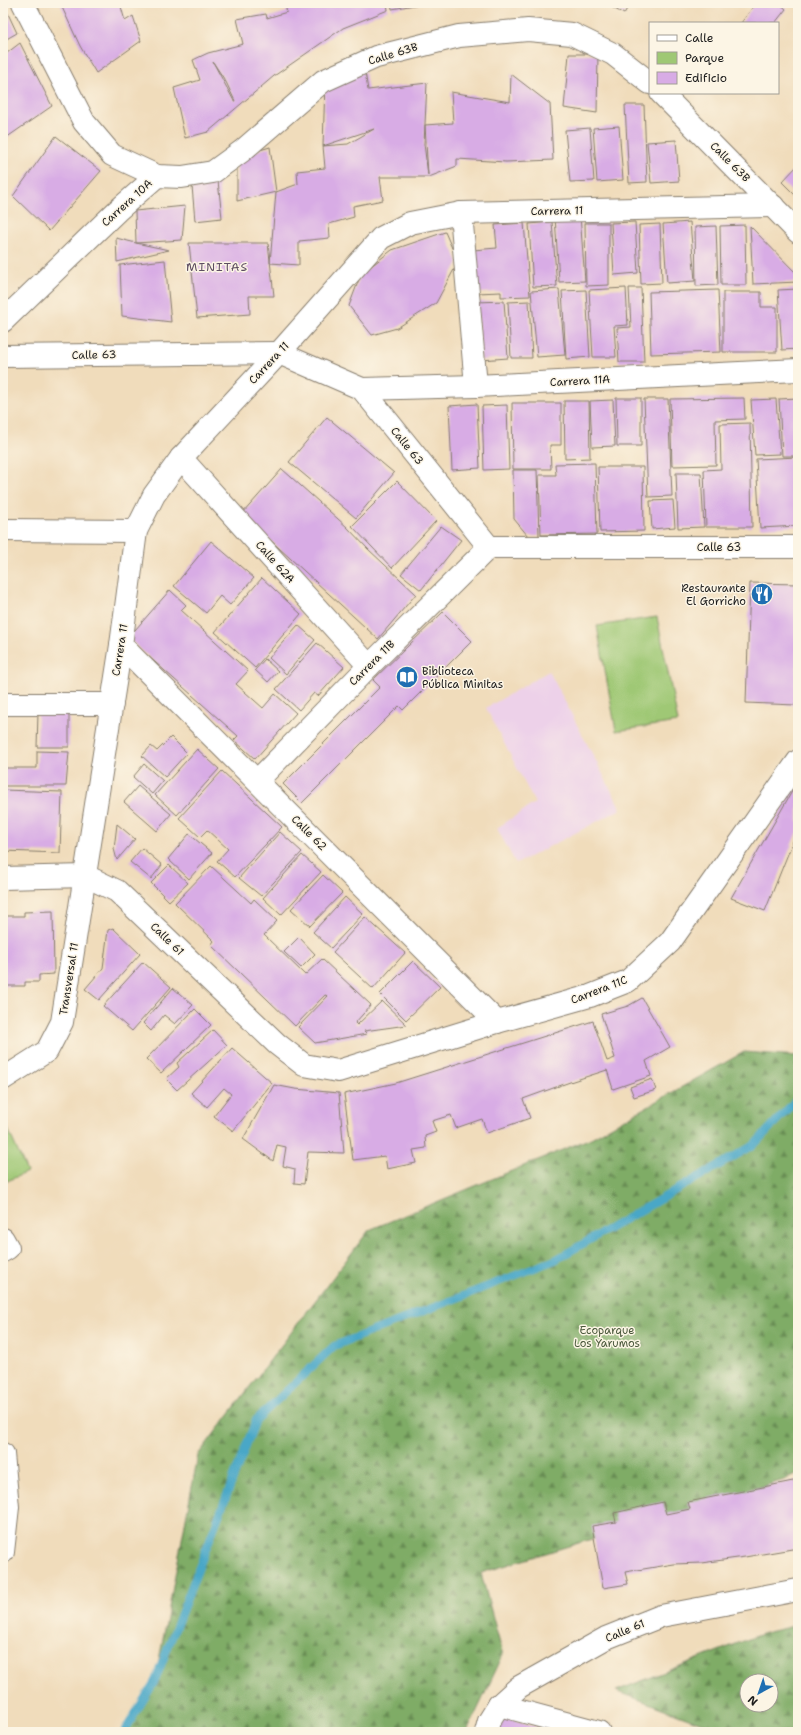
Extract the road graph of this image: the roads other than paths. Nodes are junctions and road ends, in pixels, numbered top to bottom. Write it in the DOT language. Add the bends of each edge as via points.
graph roads {
  1 [pos="23,3"];
  2 [pos="649,82"];
  3 [pos="662,94"];
  4 [pos="157,176"];
  5 [pos="773,206"];
  6 [pos="461,213"];
  7 [pos="798,232"];
  8 [pos="3,321"];
  9 [pos="279,353"];
  10 [pos="3,356"];
  11 [pos="798,370"];
  12 [pos="476,386"];
  13 [pos="362,389"];
  14 [pos="181,458"];
  15 [pos="3,530"];
  16 [pos="136,531"];
  17 [pos="489,547"];
  18 [pos="798,547"];
  19 [pos="121,645"];
  20 [pos="369,666"];
  21 [pos="3,704"];
  22 [pos="112,704"];
  23 [pos="798,761"];
  24 [pos="257,781"];
  25 [pos="86,876"];
  26 [pos="3,878"];
  27 [pos="497,1022"];
  28 [pos="304,1066"];
  29 [pos="3,1079"];
  30 [pos="3,1454"];
  31 [pos="3,1552"];
  32 [pos="798,1590"];
  33 [pos="498,1705"];
  34 [pos="486,1732"];
  35 [pos="599,1732"];
  1 -- 4 [label="street, Carrera 10A" via="84,122 112,155"];
  2 -- 4 [label="street, Calle 63B" via="613,54 572,34 528,30 459,36 376,57 323,81 242,151 212,172 182,177"];
  3 -- 5 [label="street, Calle 63B"];
  4 -- 8 [label="street, Carrera 10A" via="116,211"];
  5 -- 6 [label="street, Carrera 11"];
  5 -- 7 [label="street, Calle 63B"];
  6 -- 9 [label="street, Carrera 11" via="410,223 381,238"];
  6 -- 12 [label="street"];
  9 -- 10 [label="street, Calle 63"];
  9 -- 13 [label="street, Calle 63"];
  9 -- 14 [label="street, Carrera 11"];
  11 -- 12 [label="street, Carrera 11A"];
  12 -- 13 [label="street, Carrera 11A"];
  13 -- 17 [label="street, Calle 63"];
  14 -- 16 [label="street, Carrera 11" via="154,495"];
  14 -- 20 [label="street, Calle 62A"];
  15 -- 16 [label="street"];
  16 -- 19 [label="street, Carrera 11"];
  17 -- 18 [label="street, Calle 63"];
  17 -- 20 [label="street, Carrera 11B"];
  19 -- 22 [label="street, Carrera 11"];
  19 -- 24 [label="street, Calle 62"];
  20 -- 24 [label="street, Carrera 11B"];
  21 -- 22 [label="street"];
  22 -- 25 [label="street, Carrera 11"];
  23 -- 27 [label="street, Carrera 11C" via="670,942 628,981 590,996"];
  24 -- 27 [label="street, Calle 62"];
  25 -- 26 [label="street, Calle 61"];
  25 -- 28 [label="street, Calle 61" via="117,891 277,1044"];
  25 -- 29 [label="street, Transversal 11" via="62,1022 47,1051"];
  27 -- 28 [label="street, Carrera 11C" via="338,1072"];
  30 -- 31 [label="street" via="8,1507"];
  32 -- 33 [label="street, Calle 61" via="661,1616 606,1638 519,1687"];
  33 -- 34 [label="street, Calle 61"];
  33 -- 35 [label="street"];
}
